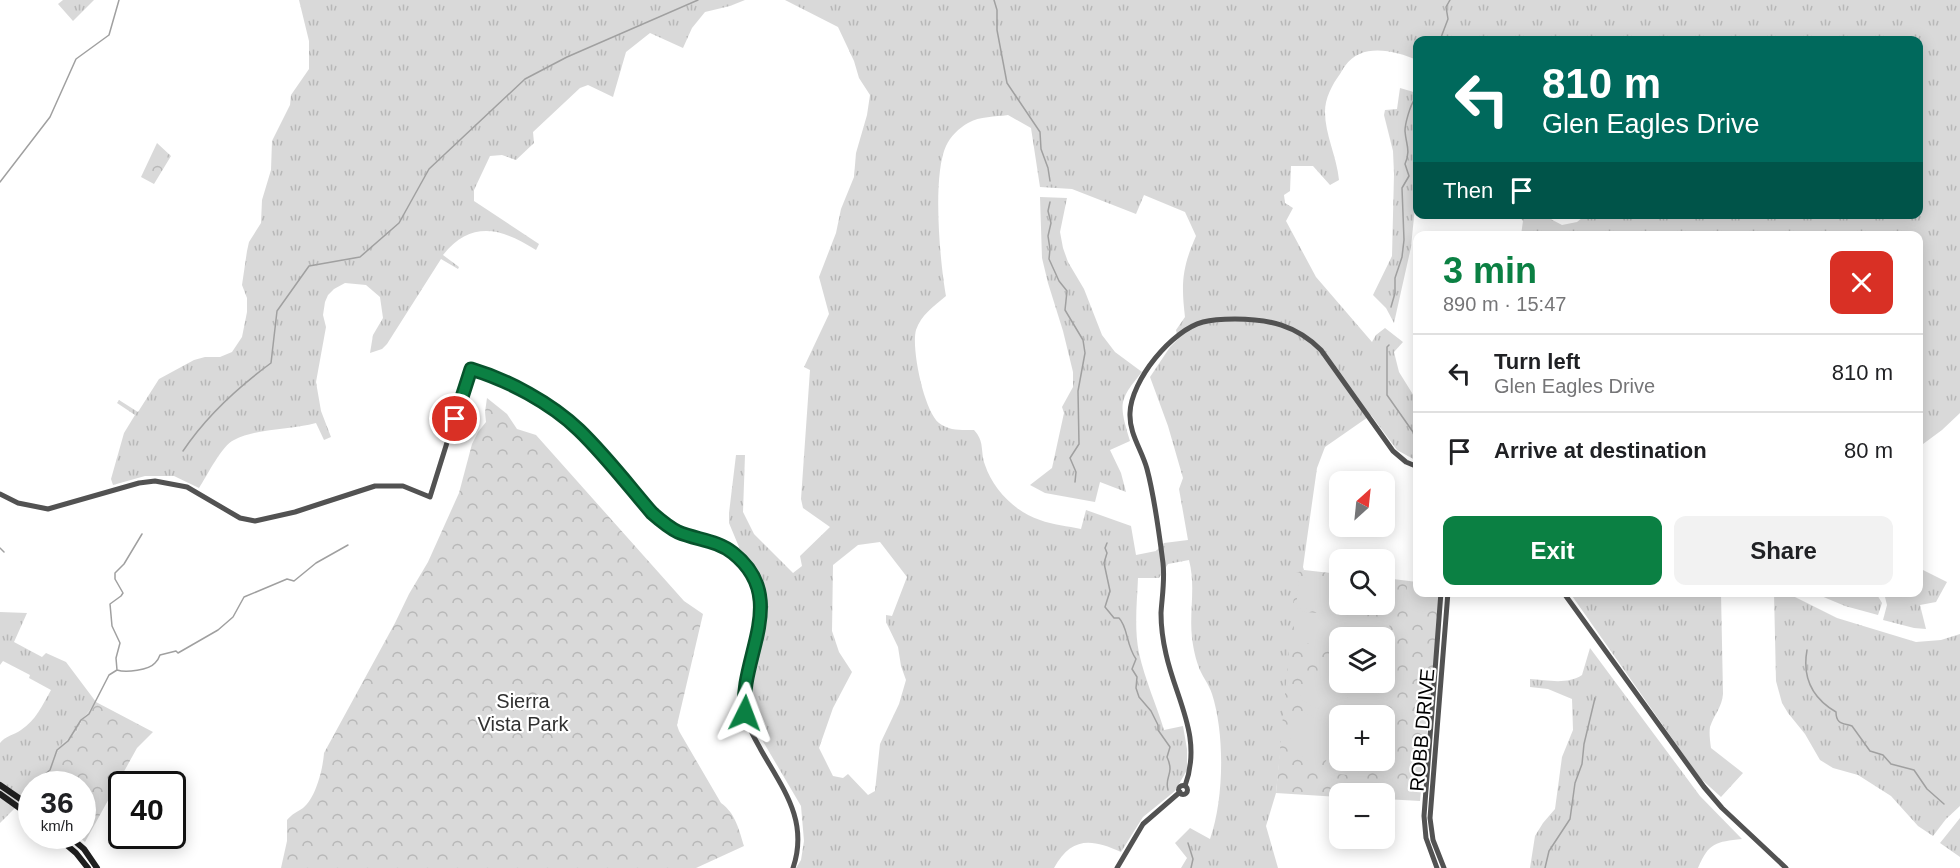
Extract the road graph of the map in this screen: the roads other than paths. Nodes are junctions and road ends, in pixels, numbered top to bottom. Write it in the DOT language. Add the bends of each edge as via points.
graph roads {
  1 [pos="1413,465"];
  2 [pos="0,494"];
  3 [pos="1441,597"];
  4 [pos="1448,597"];
  5 [pos="1567,597"];
  6 [pos="0,785"];
  7 [pos="0,794"];
  8 [pos="18,797"];
  9 [pos="18,807"];
  10 [pos="71,849"];
  11 [pos="84,849"];
  12 [pos="88,868"];
  13 [pos="97,868"];
  14 [pos="791,868"];
  15 [pos="1117,868"];
  16 [pos="1437,868"];
  17 [pos="1444,868"];
  18 [pos="1786,868"];
  1 -- 15 [label="street" via="1393,451 1321,350 1307,337 1273,321 1226,318 1202,322 1181,332 1144,375 1134,392 1131,429 1147,469 1163,565 1163,639 1186,716 1192,765 1186,793 1180,792 1143,824"];
  2 -- 14 [label="street" via="18,503 48,509 155,481 187,487 240,518 255,521 375,486 402,486 430,497 471,369 511,384 579,430 664,523 718,544 750,571 760,611 758,639 745,687 745,713 749,728 797,818 799,843"];
  3 -- 16 [label="street, ROBB DRIVE" via="1424,816 1426,838"];
  4 -- 17 [label="street, ROBB DRIVE" via="1430,818 1433,840"];
  5 -- 18 [label="street" via="1704,787"];
  6 -- 8 [label="main road"];
  7 -- 9 [label="main road"];
  10 -- 12 [label="main road"];
  11 -- 13 [label="main road"];
}
